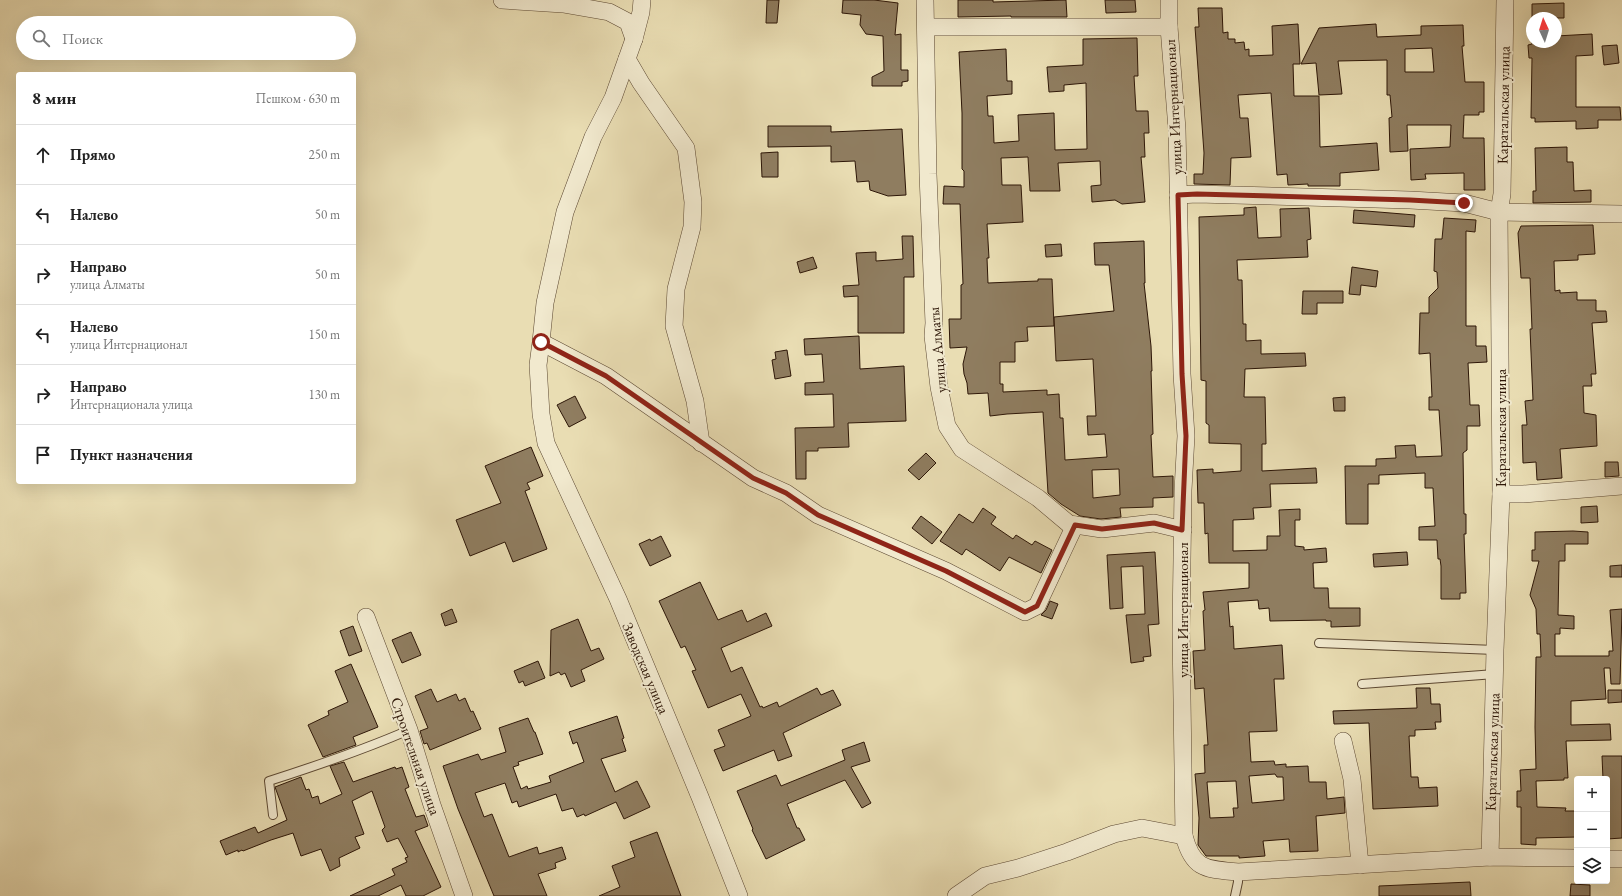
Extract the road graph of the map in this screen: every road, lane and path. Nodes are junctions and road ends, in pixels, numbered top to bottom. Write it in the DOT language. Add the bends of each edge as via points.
graph roads {
  1 [pos="510,0"];
  2 [pos="642,0"];
  3 [pos="925,0"];
  4 [pos="1169,0"];
  5 [pos="1504,0"];
  6 [pos="926,27"];
  7 [pos="1168,27"];
  8 [pos="634,39"];
  9 [pos="627,59"];
  10 [pos="1178,195"];
  11 [pos="1499,212"];
  12 [pos="1622,214"];
  13 [pos="541,342"];
  14 [pos="701,443"];
  15 [pos="1622,486"];
  16 [pos="1501,494"];
  17 [pos="1075,525"];
  18 [pos="1182,530"];
  19 [pos="366,617"];
  20 [pos="1319,643"];
  21 [pos="1495,650"];
  22 [pos="1495,674"];
  23 [pos="1362,684"];
  24 [pos="409,730"];
  25 [pos="1343,740"];
  26 [pos="273,815"];
  27 [pos="1184,836"];
  28 [pos="1490,857"];
  29 [pos="1574,858"];
  30 [pos="1610,859"];
  31 [pos="1622,859"];
  32 [pos="1360,865"];
  33 [pos="1238,872"];
  34 [pos="464,896"];
  35 [pos="739,896"];
  36 [pos="956,896"];
  37 [pos="1235,896"];
  1 -- 8 [label="street" via="563,4 608,12 628,22"];
  2 -- 8 [label="street, Заводская улица"];
  3 -- 6 [label="street, улица Алматы"];
  4 -- 7 [label="street, улица Интернационал"];
  5 -- 11 [label="street, Каратальская улица" via="1502,194"];
  6 -- 7 [label="street"];
  6 -- 17 [label="street, улица Алматы" via="933,336 947,426 962,449 1038,498 1069,524"];
  7 -- 10 [label="street, улица Интернационал" via="1177,129"];
  8 -- 9 [label="street, Заводская улица"];
  9 -- 13 [label="street, Заводская улица" via="613,98 593,137 565,212 545,303"];
  9 -- 14 [label="street" via="686,148 693,202 692,227 676,289 674,326 695,402"];
  10 -- 11 [label="street" via="1410,200 1464,203"];
  10 -- 18 [label="street, улица Интернационал" via="1186,436"];
  11 -- 12 [label="street"];
  11 -- 16 [label="street, Каратальская улица"];
  13 -- 14 [label="street" via="606,376"];
  13 -- 35 [label="street, Заводская улица" via="538,366 541,414 546,442 621,606"];
  14 -- 17 [label="street" via="753,478 786,493 818,515 946,571 1025,612 1037,606"];
  15 -- 16 [label="street"];
  16 -- 21 [label="street, Каратальская улица"];
  17 -- 18 [label="street, улица Алматы" via="1102,529 1154,523"];
  18 -- 27 [label="street, улица Интернационал"];
  19 -- 24 [label="street, Строительная улица"];
  20 -- 21 [label="lane"];
  21 -- 22 [label="street, Каратальская улица"];
  22 -- 23 [label="lane"];
  22 -- 28 [label="street, Каратальская улица"];
  24 -- 26 [label="lane" via="357,752 268,781"];
  24 -- 34 [label="street, Строительная улица"];
  25 -- 32 [label="street" via="1352,779"];
  27 -- 33 [label="street, улица Интернационал" via="1194,861 1210,870"];
  27 -- 36 [label="street" via="1142,828 1114,834 1060,855 985,876"];
  28 -- 29 [label="street, улица Интернационал"];
  28 -- 32 [label="street, улица Интернационал"];
  30 -- 31 [label="street"];
  32 -- 33 [label="street, улица Интернационал"];
  33 -- 37 [label="lane"];
}
